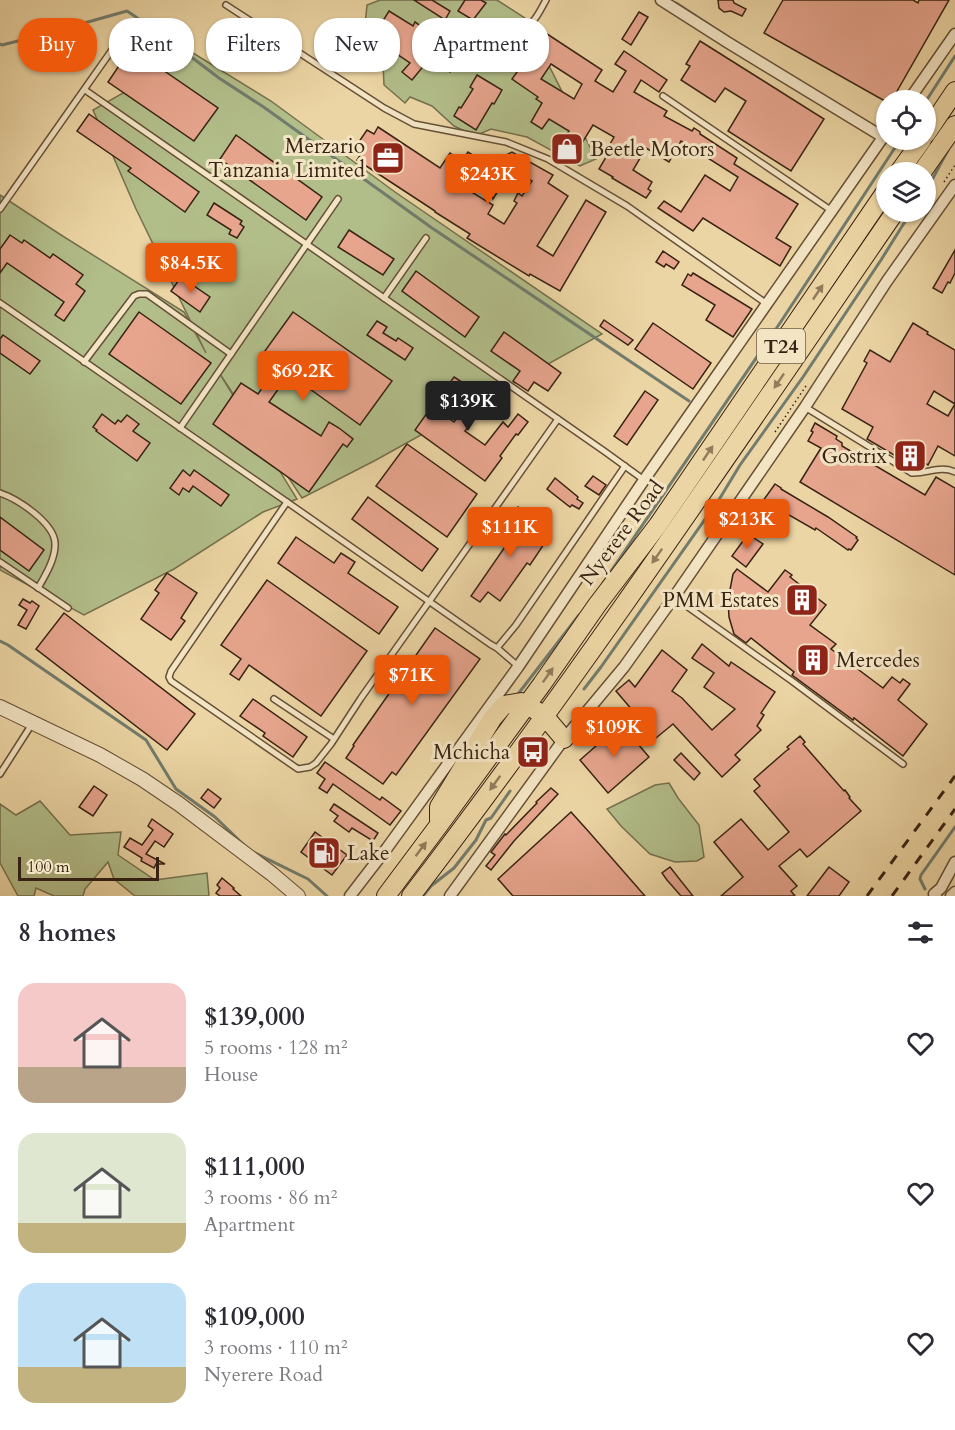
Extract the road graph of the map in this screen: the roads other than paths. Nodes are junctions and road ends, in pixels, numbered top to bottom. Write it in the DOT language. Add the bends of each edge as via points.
graph roads {
  1 [pos="546,0"];
  2 [pos="661,0"];
  3 [pos="226,4"];
  4 [pos="536,18"];
  5 [pos="955,34"];
  6 [pos="109,55"];
  7 [pos="85,90"];
  8 [pos="916,90"];
  9 [pos="955,91"];
  10 [pos="663,96"];
  11 [pos="936,119"];
  12 [pos="955,124"];
  13 [pos="876,130"];
  14 [pos="876,148"];
  15 [pos="929,162"];
  16 [pos="955,185"];
  17 [pos="338,199"];
  18 [pos="876,206"];
  19 [pos="0,209"];
  20 [pos="832,211"];
  21 [pos="888,222"];
  22 [pos="426,238"];
  23 [pos="307,246"];
  24 [pos="384,298"];
  25 [pos="0,303"];
  26 [pos="767,304"];
  27 [pos="231,354"];
  28 [pos="84,362"];
  29 [pos="805,407"];
  30 [pos="558,419"];
  31 [pos="180,428"];
  32 [pos="625,466"];
  33 [pos="955,472"];
  34 [pos="644,480"];
  35 [pos="0,493"];
  36 [pos="287,502"];
  37 [pos="0,562"];
  38 [pos="38,588"];
  39 [pos="674,597"];
  40 [pos="429,601"];
  41 [pos="68,608"];
  42 [pos="497,648"];
  43 [pos="518,666"];
  44 [pos="274,699"];
  45 [pos="526,705"];
  46 [pos="0,706"];
  47 [pos="544,717"];
  48 [pos="33,722"];
  49 [pos="334,739"];
  50 [pos="564,739"];
  51 [pos="903,764"];
  52 [pos="0,774"];
  53 [pos="955,862"];
  54 [pos="955,892"];
  55 [pos="934,895"];
  56 [pos="298,896"];
  57 [pos="350,896"];
  58 [pos="386,896"];
  59 [pos="411,896"];
  60 [pos="450,896"];
  61 [pos="951,896"];
  1 -- 4 [label="lane"];
  2 -- 13 [label="street"];
  3 -- 26 [label="lane" via="414,124 506,142 548,159 627,206"];
  5 -- 8 [label="street"];
  6 -- 7 [label="lane"];
  7 -- 19 [label="lane"];
  7 -- 23 [label="lane"];
  9 -- 11 [label="highway"];
  10 -- 20 [label="lane"];
  12 -- 15 [label="highway"];
  14 -- 20 [label="street"];
  16 -- 29 [label="street" via="887,280"];
  17 -- 23 [label="lane"];
  45 -- 18 [label="highway, Nyerere Road / T24, one-way" via="675,501"];
  20 -- 26 [label="street"];
  21 -- 47 [label="highway, Nyerere Road / T24, one-way"];
  22 -- 24 [label="lane"];
  23 -- 24 [label="lane"];
  23 -- 27 [label="lane"];
  24 -- 30 [label="lane"];
  25 -- 28 [label="lane"];
  26 -- 34 [label="street"];
  27 -- 28 [label="lane" via="147,294 139,294"];
  27 -- 31 [label="lane"];
  28 -- 31 [label="lane"];
  29 -- 33 [label="lane" via="912,473 940,469"];
  29 -- 39 [label="street"];
  30 -- 32 [label="lane"];
  30 -- 40 [label="lane"];
  31 -- 36 [label="lane"];
  32 -- 34 [label="lane"];
  32 -- 42 [label="lane"];
  34 -- 43 [label="street"];
  35 -- 38 [label="lane" via="33,512 48,526 56,543 50,567"];
  36 -- 40 [label="lane"];
  36 -- 49 [label="lane" via="169,677 298,769 316,763"];
  37 -- 38 [label="lane"];
  38 -- 41 [label="lane"];
  39 -- 50 [label="street" via="624,667"];
  39 -- 51 [label="lane"];
  40 -- 42 [label="lane"];
  40 -- 49 [label="lane"];
  42 -- 43 [label="lane"];
  43 -- 57 [label="street"];
  44 -- 49 [label="lane"];
  45 -- 47 [label="highway"];
  58 -- 45 [label="highway, Nyerere Road / T24, one-way"];
  46 -- 48 [label="street"];
  47 -- 50 [label="highway"];
  47 -- 59 [label="highway, Nyerere Road / T24, one-way"];
  48 -- 52 [label="lane"];
  48 -- 56 [label="street" via="151,785"];
  50 -- 60 [label="street"];
  53 -- 55 [label="street"];
  54 -- 61 [label="street"];
}
